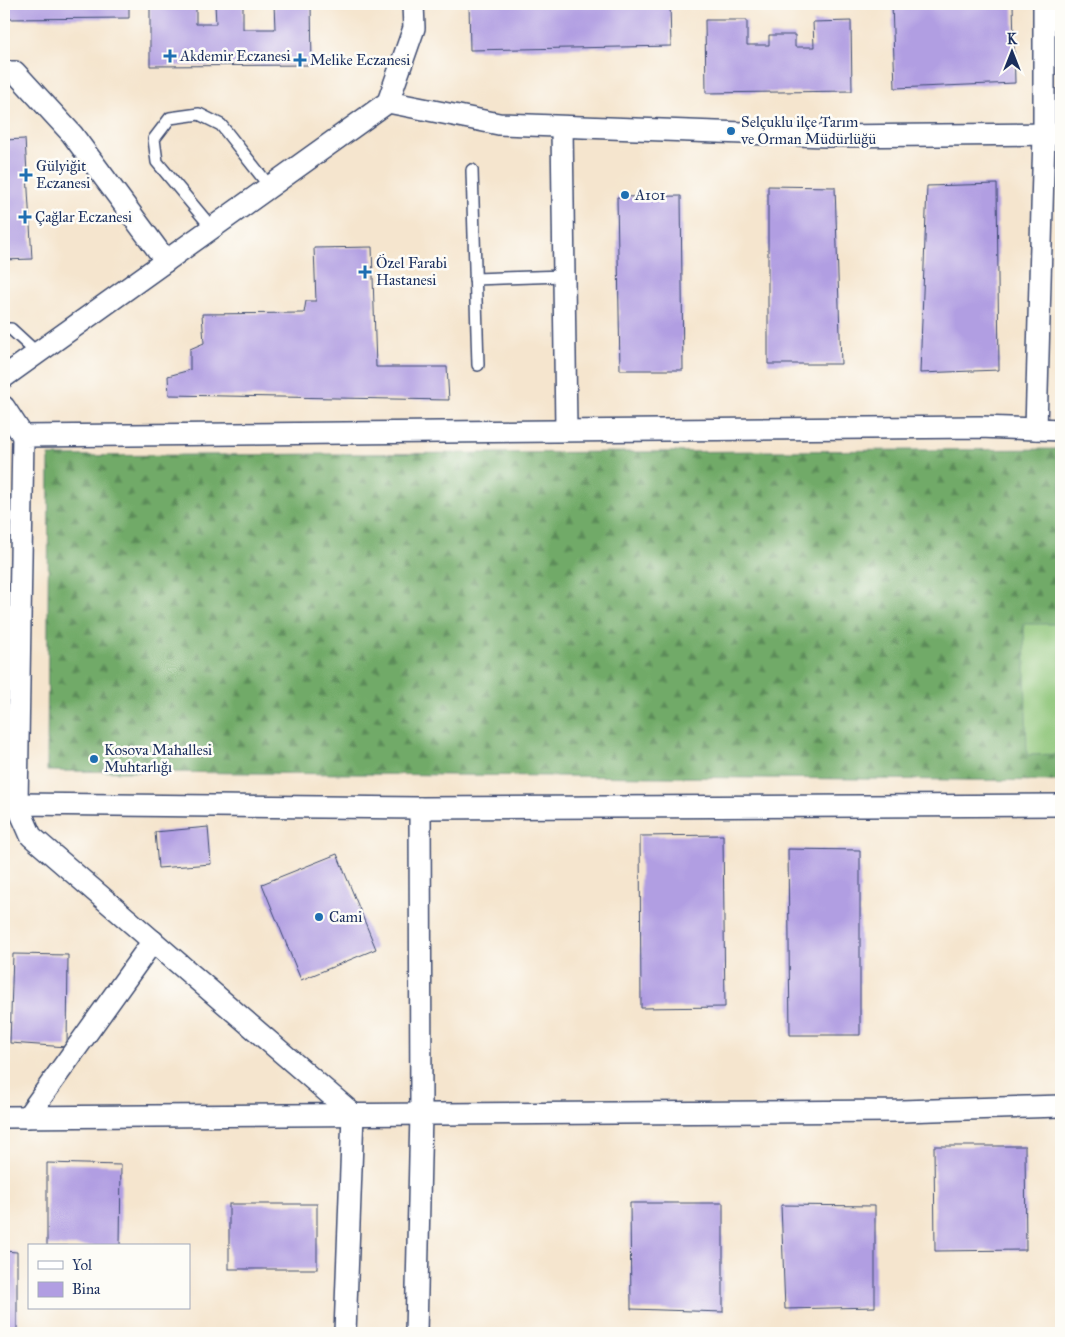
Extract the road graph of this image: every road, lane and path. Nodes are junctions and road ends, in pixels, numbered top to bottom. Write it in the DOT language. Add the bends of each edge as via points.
graph roads {
  1 [pos="413,4"];
  2 [pos="1044,4"];
  3 [pos="4,72"];
  4 [pos="388,102"];
  5 [pos="562,127"];
  6 [pos="1053,134"];
  7 [pos="472,170"];
  8 [pos="270,187"];
  9 [pos="212,228"];
  10 [pos="166,261"];
  11 [pos="564,276"];
  12 [pos="475,279"];
  13 [pos="4,329"];
  14 [pos="37,353"];
  15 [pos="478,365"];
  16 [pos="4,377"];
  17 [pos="4,407"];
  18 [pos="1036,429"];
  19 [pos="566,430"];
  20 [pos="1061,430"];
  21 [pos="23,436"];
  22 [pos="10,804"];
  23 [pos="1061,805"];
  24 [pos="420,808"];
  25 [pos="153,941"];
  26 [pos="1061,1106"];
  27 [pos="421,1112"];
  28 [pos="353,1114"];
  29 [pos="4,1117"];
  30 [pos="28,1117"];
  31 [pos="345,1333"];
  32 [pos="416,1333"];
  1 -- 4 [label="street" via="414,28"];
  2 -- 6 [label="street"];
  3 -- 10 [label="street" via="15,72 72,134"];
  4 -- 5 [label="street" via="499,124"];
  4 -- 8 [label="street"];
  5 -- 6 [label="street" via="826,136"];
  5 -- 11 [label="street"];
  6 -- 18 [label="street"];
  7 -- 12 [label="lane"];
  8 -- 9 [label="street"];
  8 -- 9 [label="lane" via="222,125 199,114 170,118 154,139 157,162"];
  9 -- 10 [label="street"];
  10 -- 14 [label="street"];
  11 -- 12 [label="lane"];
  11 -- 19 [label="street"];
  12 -- 15 [label="lane"];
  13 -- 14 [label="lane" via="11,329"];
  14 -- 16 [label="street"];
  17 -- 21 [label="street"];
  18 -- 19 [label="street"];
  18 -- 20 [label="street"];
  19 -- 21 [label="street"];
  21 -- 22 [label="street"];
  22 -- 24 [label="street"];
  22 -- 25 [label="street" via="31,836"];
  23 -- 24 [label="street"];
  24 -- 27 [label="street"];
  25 -- 28 [label="street"];
  25 -- 30 [label="street"];
  26 -- 27 [label="street" via="902,1111"];
  27 -- 28 [label="street"];
  27 -- 32 [label="street"];
  28 -- 30 [label="street"];
  28 -- 31 [label="street"];
  29 -- 30 [label="street"];
}
